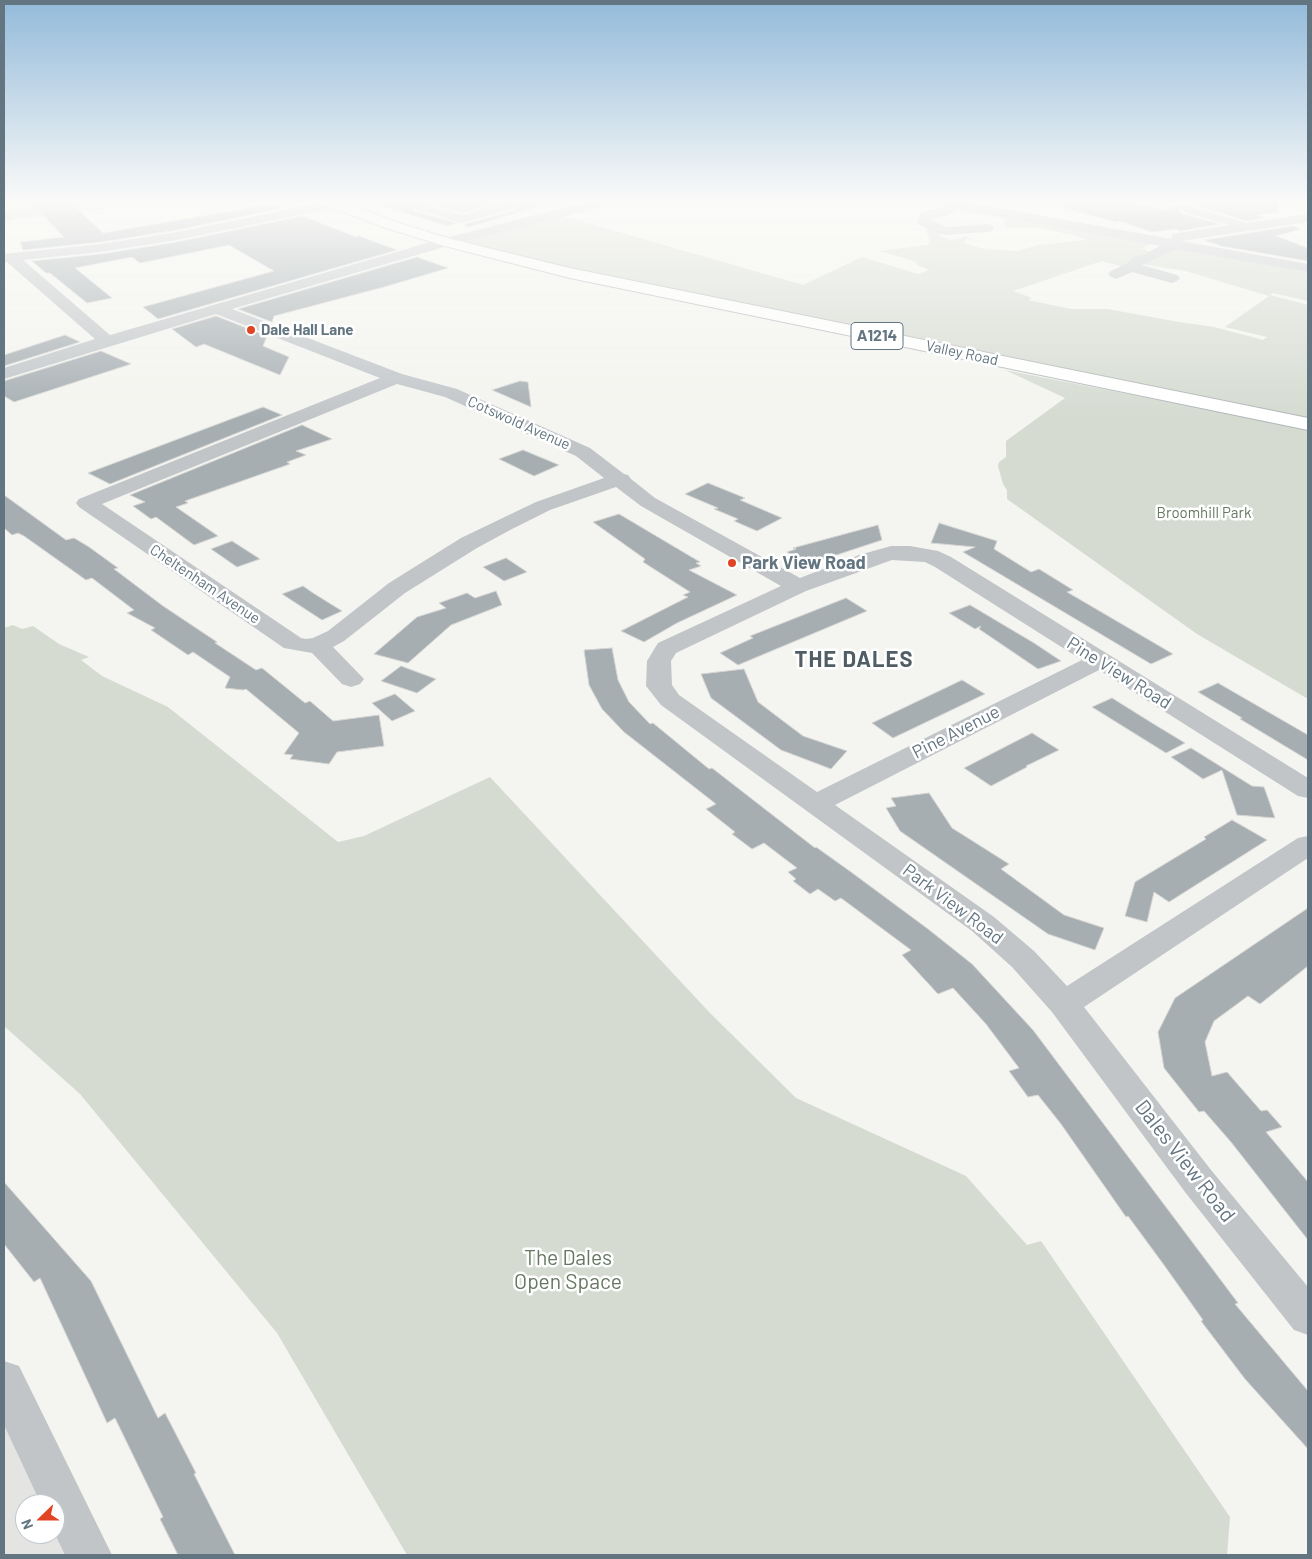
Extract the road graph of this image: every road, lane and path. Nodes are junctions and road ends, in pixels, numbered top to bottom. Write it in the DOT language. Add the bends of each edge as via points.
graph roads {
  1 [pos="26,274"];
  2 [pos="337,274"];
  3 [pos="574,274"];
  4 [pos="1156,274"];
  5 [pos="1172,278"];
  6 [pos="217,309"];
  7 [pos="107,341"];
  8 [pos="4,374"];
  9 [pos="396,378"];
  10 [pos="1308,424"];
  11 [pos="621,479"];
  12 [pos="930,556"];
  13 [pos="798,586"];
  14 [pos="318,645"];
  15 [pos="1099,661"];
  16 [pos="351,679"];
  17 [pos="1308,790"];
  18 [pos="814,804"];
  19 [pos="1308,845"];
  20 [pos="1064,1004"];
  21 [pos="1308,1317"];
  22 [pos="4,1380"];
  23 [pos="89,1555"];
  1 -- 7 [label="street"];
  2 -- 6 [label="street"];
  3 -- 10 [label="main road, Valley Road / A1214"];
  4 -- 5 [label="street"];
  6 -- 7 [label="street"];
  6 -- 9 [label="street, Cotswold Avenue"];
  7 -- 8 [label="street"];
  9 -- 11 [label="street, Cotswold Avenue" via="451,393 507,416 583,452"];
  9 -- 14 [label="street, Cheltenham Avenue" via="86,503 293,643"];
  11 -- 13 [label="street, Cotswold Avenue" via="648,502"];
  11 -- 14 [label="street" via="543,506 468,543 397,588 336,636"];
  12 -- 13 [label="street, Park View Road" via="891,553"];
  12 -- 15 [label="street, Pine View Road"];
  13 -- 18 [label="street, Park View Road" via="667,648 659,661 659,686 670,700"];
  14 -- 16 [label="street"];
  15 -- 17 [label="street, Pine View Road"];
  15 -- 18 [label="street, Pine Avenue"];
  18 -- 20 [label="street, Park View Road" via="983,924 1023,959"];
  19 -- 20 [label="street"];
  20 -- 21 [label="street, Dales View Road" via="1198,1181"];
  22 -- 23 [label="street"];
}
